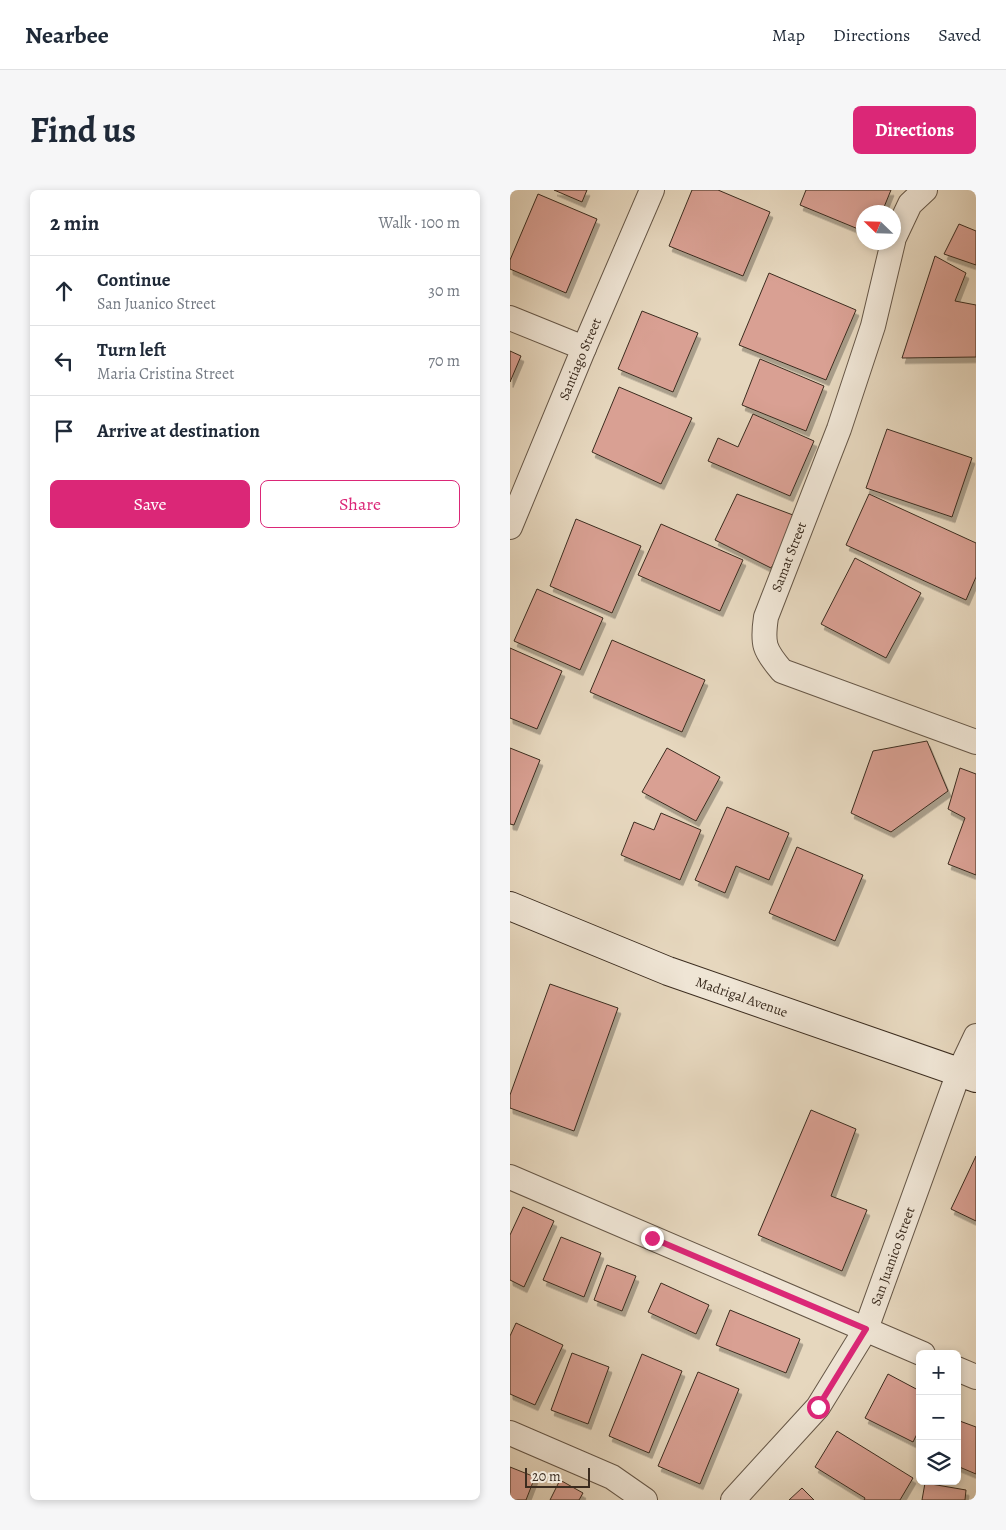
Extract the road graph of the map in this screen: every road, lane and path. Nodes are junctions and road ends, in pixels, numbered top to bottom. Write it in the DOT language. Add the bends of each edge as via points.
graph roads {
  1 [pos="652,190"];
  2 [pos="925,190"];
  3 [pos="901,224"];
  4 [pos="891,250"];
  5 [pos="510,318"];
  6 [pos="584,348"];
  7 [pos="510,527"];
  8 [pos="976,742"];
  9 [pos="510,906"];
  10 [pos="976,1036"];
  11 [pos="968,1075"];
  12 [pos="510,1177"];
  13 [pos="866,1329"];
  14 [pos="916,1351"];
  15 [pos="961,1371"];
  16 [pos="976,1377"];
  17 [pos="510,1433"];
  18 [pos="644,1500"];
  19 [pos="733,1500"];
  1 -- 6 [label="street, Santiago Street"];
  2 -- 3 [label="street, Samat Street" via="910,204"];
  4 -- 8 [label="street, Samat Street" via="873,326 839,429 766,617 767,654 782,671"];
  5 -- 6 [label="street"];
  6 -- 7 [label="street, Santiago Street"];
  9 -- 11 [label="street, Madrigal Avenue" via="668,971"];
  10 -- 11 [label="street, San Juanico Street"];
  11 -- 13 [label="street, San Juanico Street"];
  12 -- 13 [label="street"];
  13 -- 14 [label="street"];
  13 -- 19 [label="street, San Juanico Street" via="818,1407"];
  15 -- 16 [label="street"];
  17 -- 18 [label="street" via="612,1477"];
}
